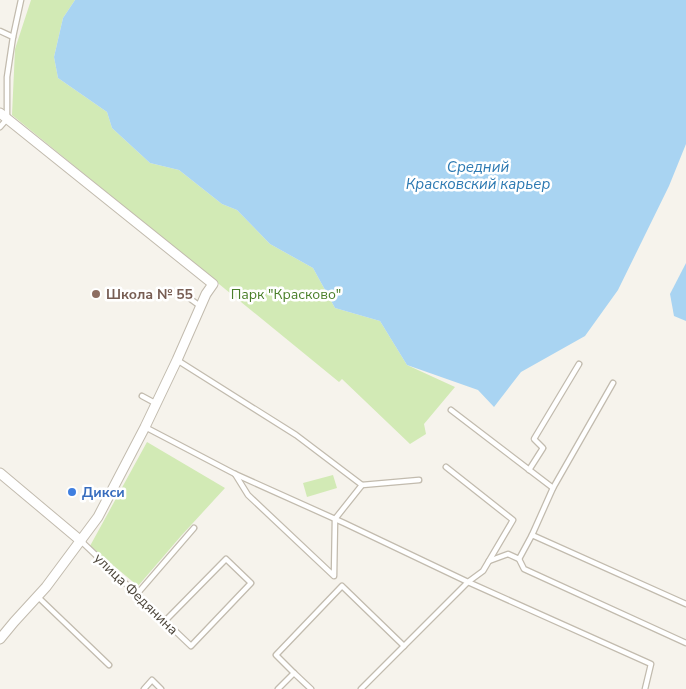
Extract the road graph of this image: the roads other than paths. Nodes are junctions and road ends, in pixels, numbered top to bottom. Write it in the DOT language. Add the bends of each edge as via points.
graph roads {
  1 [pos="21,0"];
  2 [pos="0,31"];
  3 [pos="13,37"];
  4 [pos="3,116"];
  5 [pos="0,127"];
  6 [pos="189,298"];
  7 [pos="201,306"];
  8 [pos="177,360"];
  9 [pos="579,364"];
  10 [pos="613,383"];
  11 [pos="142,396"];
  12 [pos="156,404"];
  13 [pos="451,410"];
  14 [pos="145,427"];
  15 [pos="446,467"];
  16 [pos="529,470"];
  17 [pos="0,473"];
  18 [pos="235,474"];
  19 [pos="419,480"];
  20 [pos="362,485"];
  21 [pos="553,488"];
  22 [pos="335,519"];
  23 [pos="194,528"];
  24 [pos="532,535"];
  25 [pos="81,541"];
  26 [pos="519,559"];
  27 [pos="488,562"];
  28 [pos="468,582"];
  29 [pos="137,594"];
  30 [pos="37,597"];
  31 [pos="686,604"];
  32 [pos="165,622"];
  33 [pos="0,639"];
  34 [pos="686,643"];
  35 [pos="404,646"];
  36 [pos="109,666"];
  37 [pos="294,672"];
  38 [pos="144,689"];
  39 [pos="161,689"];
  40 [pos="278,689"];
  41 [pos="311,689"];
  42 [pos="361,689"];
  43 [pos="645,689"];
  1 -- 3 [label="lane"];
  2 -- 3 [label="lane"];
  3 -- 4 [label="lane"];
  4 -- 5 [label="lane"];
  4 -- 7 [label="street" via="213,284"];
  6 -- 7 [label="lane"];
  7 -- 8 [label="street"];
  8 -- 12 [label="street"];
  8 -- 20 [label="lane" via="296,435"];
  9 -- 16 [label="lane" via="534,439 543,448"];
  10 -- 21 [label="lane"];
  11 -- 12 [label="lane"];
  12 -- 14 [label="street"];
  13 -- 16 [label="lane"];
  14 -- 18 [label="lane"];
  14 -- 25 [label="street" via="98,517"];
  15 -- 27 [label="lane" via="513,520"];
  16 -- 21 [label="lane"];
  17 -- 25 [label="street, улица Федянина"];
  18 -- 22 [label="lane"];
  18 -- 22 [label="lane" via="248,494 334,576"];
  19 -- 20 [label="lane"];
  20 -- 22 [label="lane"];
  21 -- 24 [label="lane"];
  22 -- 28 [label="lane"];
  23 -- 29 [label="lane"];
  24 -- 26 [label="lane"];
  24 -- 31 [label="lane"];
  25 -- 29 [label="lane, улица Федянина"];
  25 -- 30 [label="street, улица Федянина"];
  26 -- 27 [label="lane" via="508,554"];
  26 -- 34 [label="lane" via="524,569"];
  27 -- 28 [label="lane" via="483,571"];
  28 -- 35 [label="lane"];
  28 -- 43 [label="lane" via="651,664"];
  29 -- 32 [label="lane, улица Федянина"];
  30 -- 33 [label="street, улица Федянина"];
  30 -- 36 [label="lane"];
  32 -- 32 [label="lane, улица Федянина" via="191,646 251,583 226,559"];
  35 -- 37 [label="lane" via="342,586 276,654"];
  35 -- 42 [label="lane"];
  37 -- 40 [label="lane"];
  37 -- 41 [label="lane"];
  38 -- 39 [label="lane" via="152,680"];
}
